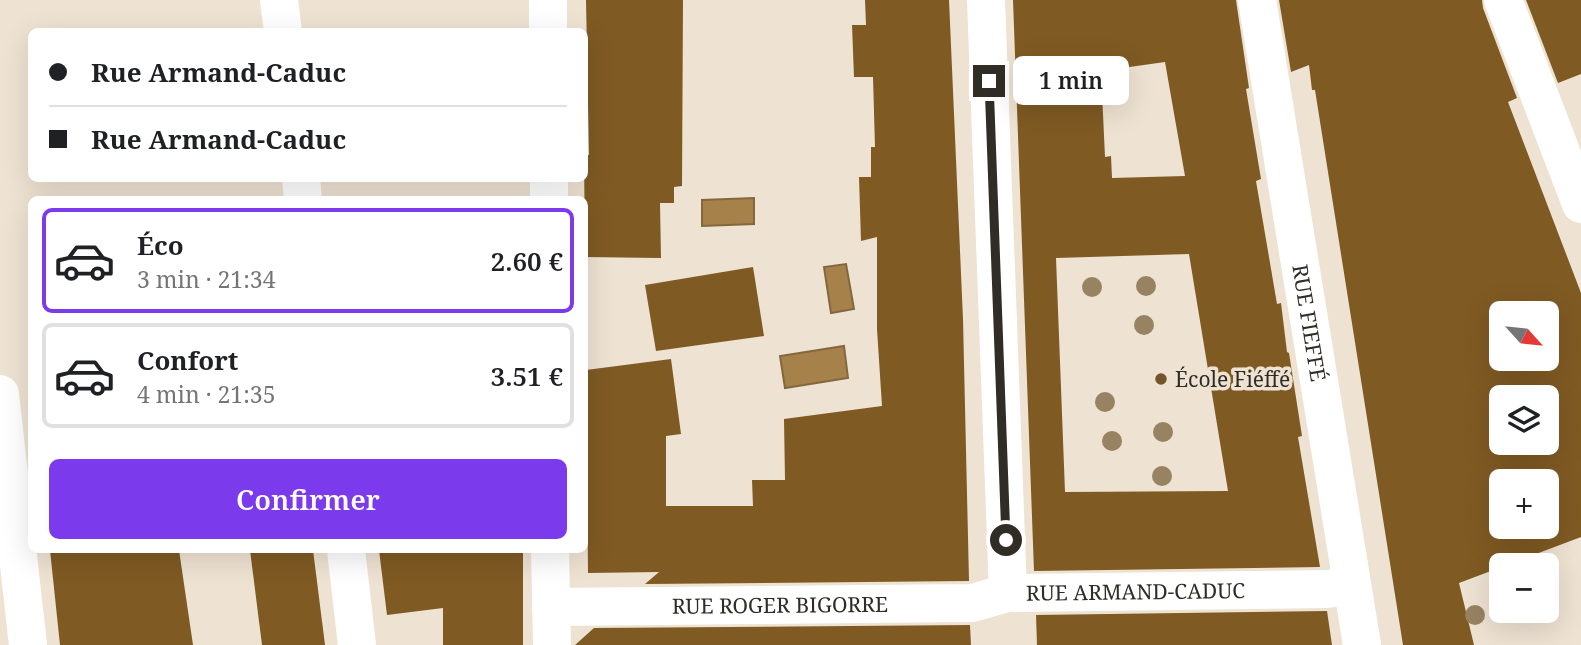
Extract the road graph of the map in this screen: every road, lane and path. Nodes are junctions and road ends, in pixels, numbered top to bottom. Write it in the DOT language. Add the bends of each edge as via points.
graph roads {
  1 [pos="279,0"];
  2 [pos="548,0"];
  3 [pos="986,0"];
  4 [pos="1257,0"];
  5 [pos="1503,0"];
  6 [pos="282,28"];
  7 [pos="548,28"];
  8 [pos="1581,204"];
  9 [pos="0,394"];
  10 [pos="346,553"];
  11 [pos="550,553"];
  12 [pos="1352,586"];
  13 [pos="1008,593"];
  14 [pos="551,607"];
  15 [pos="28,645"];
  16 [pos="357,645"];
  17 [pos="552,645"];
  18 [pos="1362,645"];
  1 -- 6 [label="street"];
  2 -- 7 [label="street"];
  3 -- 13 [label="street, RUE ARMAND-CADUC"];
  4 -- 12 [label="street, RUE FIEFFÉ"];
  5 -- 8 [label="street"];
  9 -- 15 [label="street"];
  10 -- 16 [label="street"];
  11 -- 14 [label="street"];
  12 -- 13 [label="street, RUE ARMAND-CADUC"];
  12 -- 18 [label="street, RUE FIEFFÉ"];
  13 -- 14 [label="street, RUE ROGER BIGORRE" via="972,603"];
  14 -- 17 [label="street"];
}
